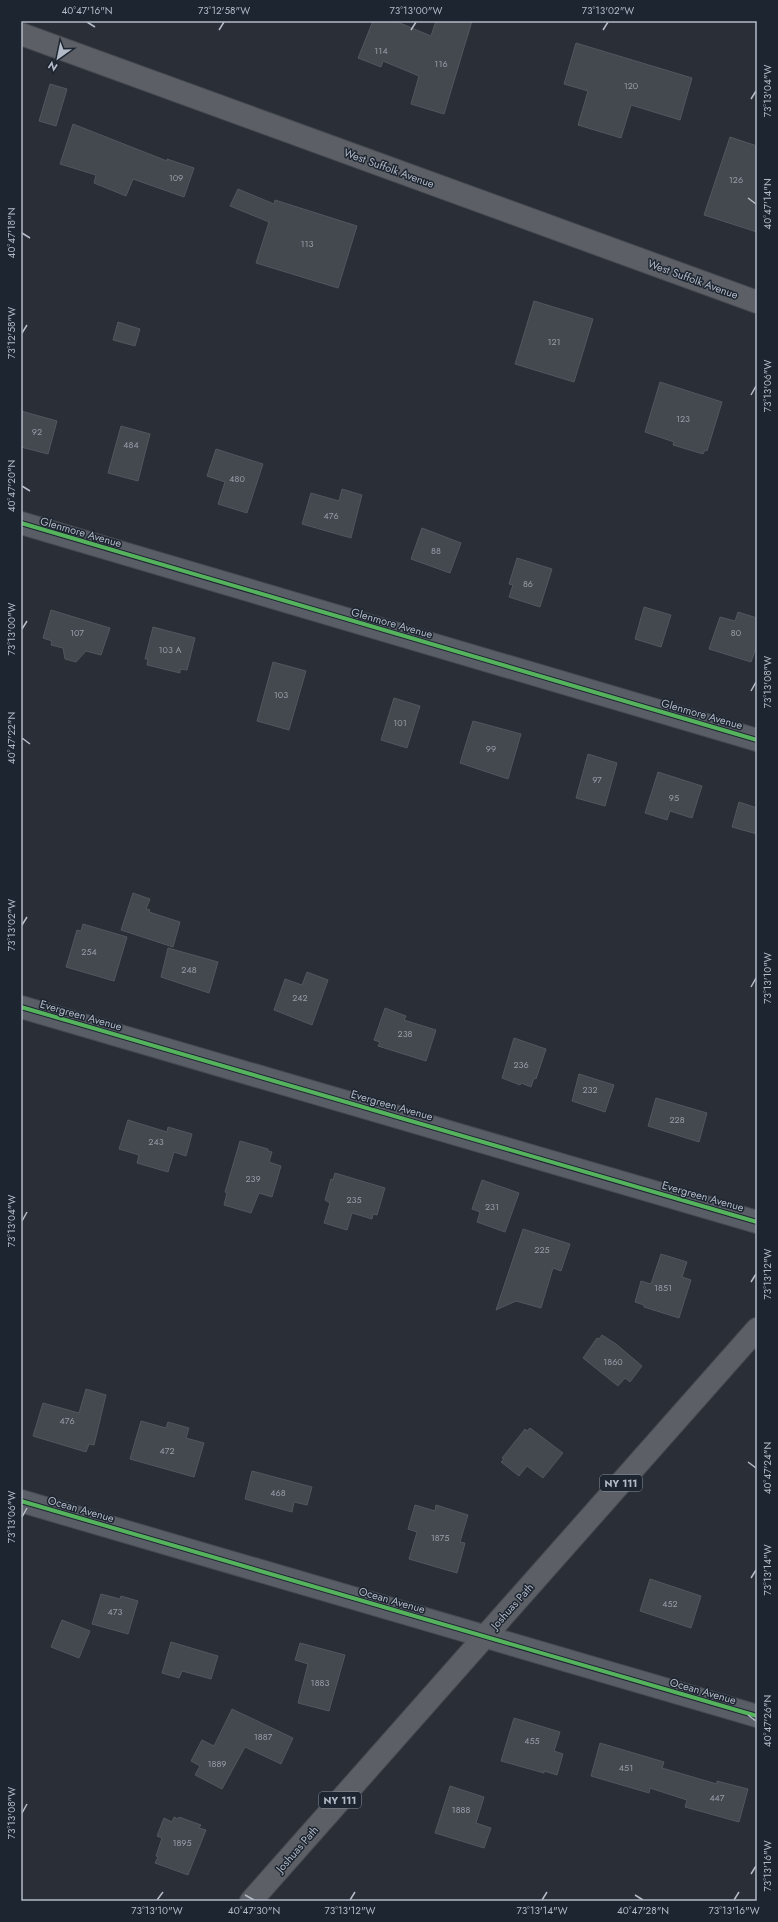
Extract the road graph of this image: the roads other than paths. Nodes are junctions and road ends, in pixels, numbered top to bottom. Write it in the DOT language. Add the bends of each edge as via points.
graph roads {
  1 [pos="21,34"];
  2 [pos="757,302"];
  3 [pos="21,523"];
  4 [pos="757,740"];
  5 [pos="21,1007"];
  6 [pos="757,1222"];
  7 [pos="757,1329"];
  8 [pos="21,1501"];
  9 [pos="485,1636"];
  10 [pos="757,1716"];
  11 [pos="251,1901"];
  1 -- 2 [label="main road, West Suffolk Avenue"];
  3 -- 4 [label="street, Glenmore Avenue"];
  5 -- 6 [label="street, Evergreen Avenue"];
  7 -- 9 [label="main road, Joshuas Path / NY 111"];
  8 -- 9 [label="street, Ocean Avenue"];
  9 -- 10 [label="street, Ocean Avenue"];
  9 -- 11 [label="main road, Joshuas Path / NY 111"];
}
